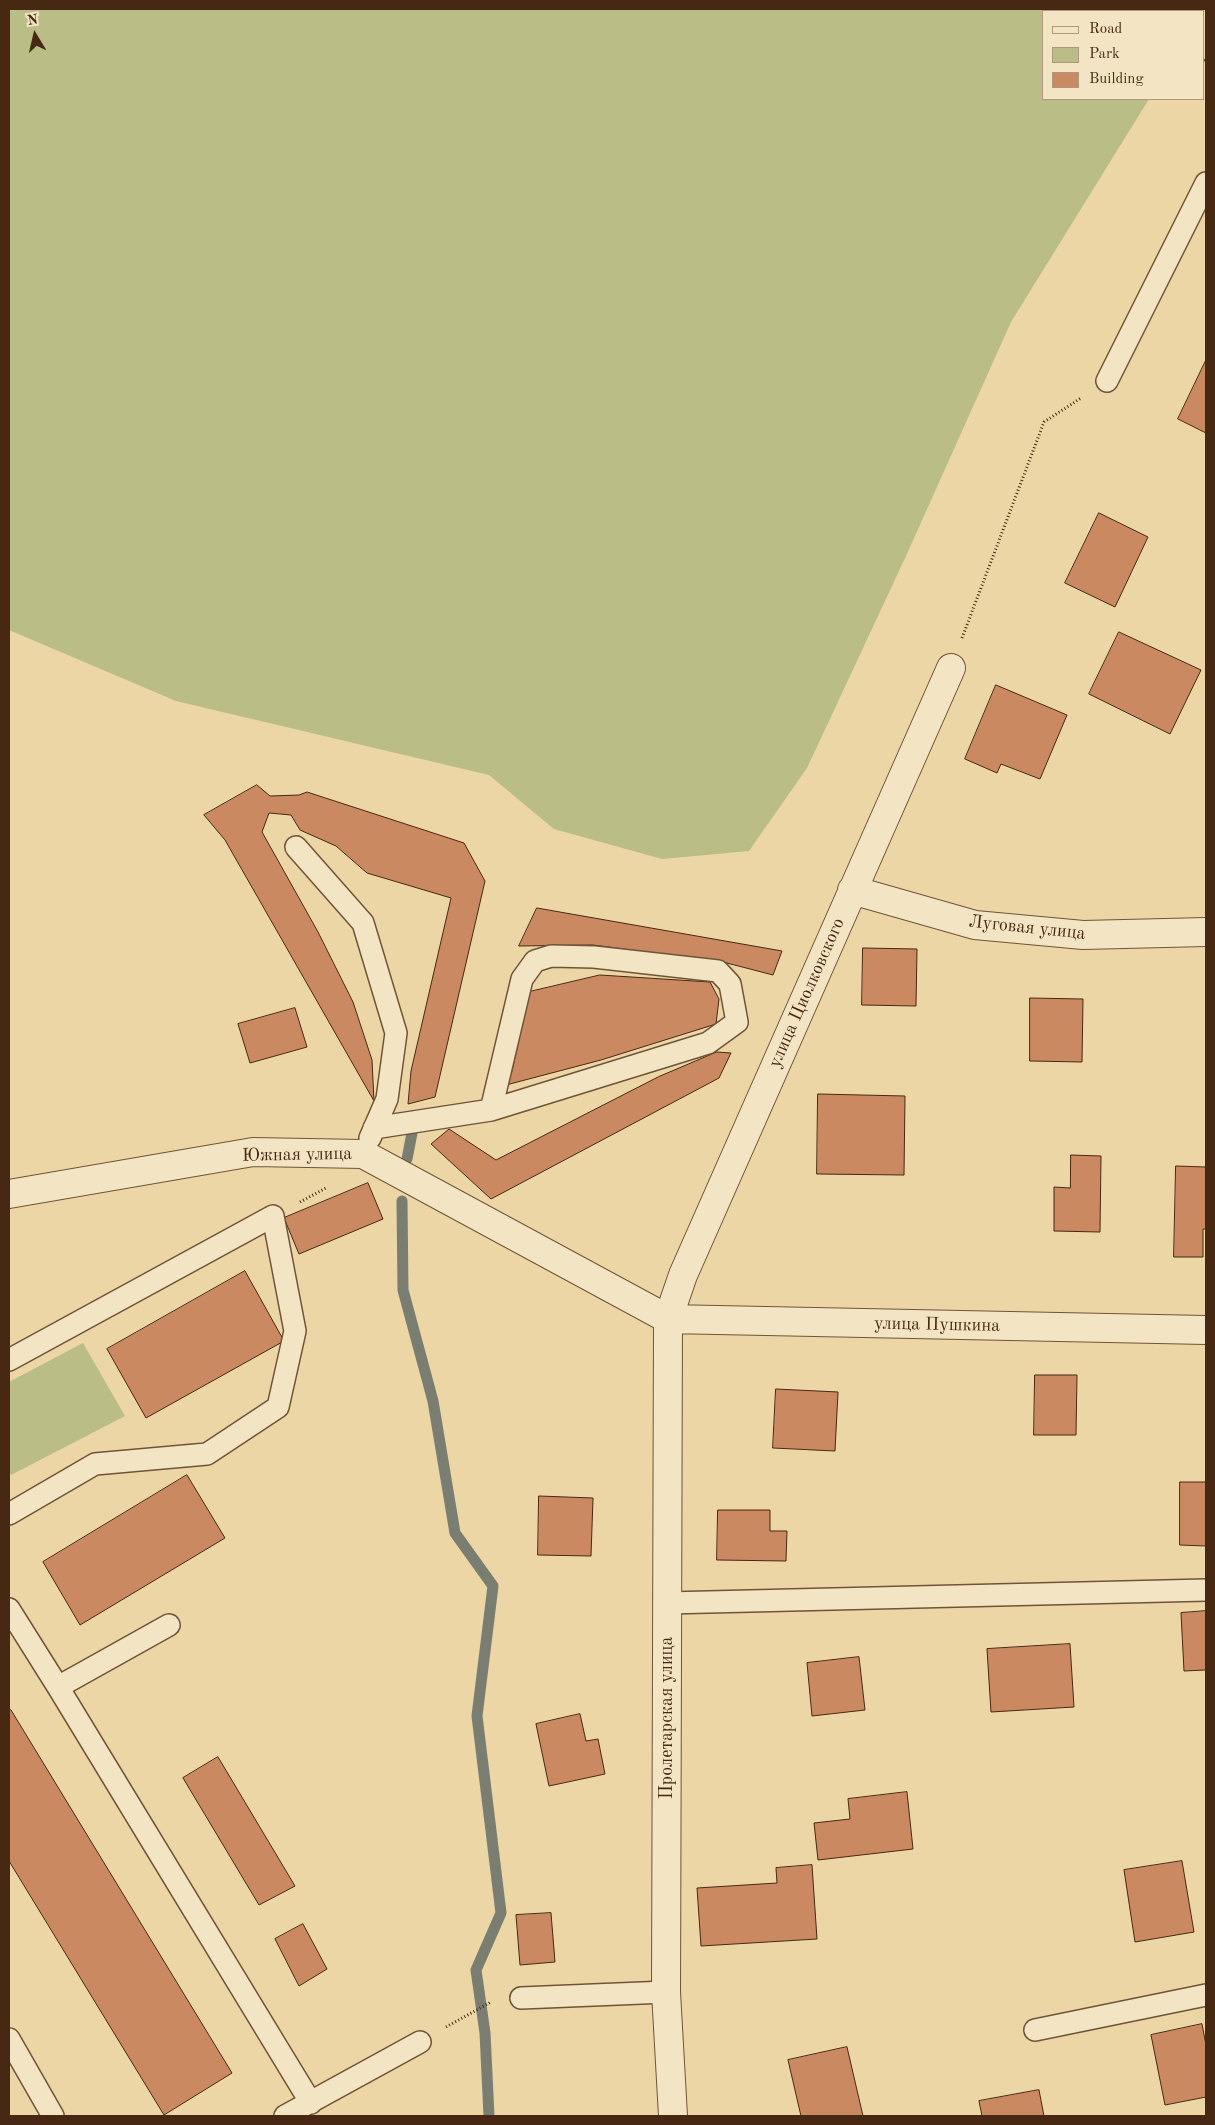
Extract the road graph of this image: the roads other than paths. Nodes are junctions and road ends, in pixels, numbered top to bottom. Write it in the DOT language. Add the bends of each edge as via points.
graph roads {
  1 [pos="1206,183"];
  2 [pos="1107,381"];
  3 [pos="951,668"];
  4 [pos="296,847"];
  5 [pos="852,890"];
  6 [pos="1206,932"];
  7 [pos="491,1110"];
  8 [pos="374,1128"];
  9 [pos="363,1154"];
  10 [pos="9,1194"];
  11 [pos="668,1319"];
  12 [pos="1206,1330"];
  13 [pos="9,1360"];
  14 [pos="9,1514"];
  15 [pos="1206,1590"];
  16 [pos="667,1603"];
  17 [pos="9,1609"];
  18 [pos="169,1625"];
  19 [pos="16,1635"];
  20 [pos="58,1686"];
  21 [pos="666,1992"];
  22 [pos="1206,1995"];
  23 [pos="521,1998"];
  24 [pos="1035,2030"];
  25 [pos="9,2039"];
  26 [pos="420,2042"];
  27 [pos="311,2103"];
  28 [pos="53,2116"];
  29 [pos="285,2116"];
  30 [pos="673,2116"];
  1 -- 2 [label="lane"];
  3 -- 5 [label="street, улица Циолковского"];
  4 -- 8 [label="lane" via="363,923 396,1033 387,1099"];
  5 -- 6 [label="street, Луговая улица" via="975,925 1083,935"];
  5 -- 11 [label="street, улица Циолковского" via="683,1275"];
  7 -- 7 [label="lane" via="708,1044 737,1022 730,984 718,971 594,957 551,956 535,960 522,979"];
  7 -- 8 [label="lane"];
  8 -- 9 [label="lane"];
  9 -- 10 [label="street, Южная улица" via="252,1152"];
  9 -- 11 [label="street, Южная улица"];
  11 -- 12 [label="street, улица Пушкина"];
  11 -- 16 [label="street, Пролетарская улица"];
  13 -- 14 [label="lane" via="273,1216 295,1331 278,1407 207,1454 95,1464"];
  15 -- 16 [label="lane"];
  16 -- 21 [label="street, Пролетарская улица"];
  17 -- 19 [label="lane"];
  18 -- 20 [label="lane"];
  19 -- 20 [label="lane"];
  20 -- 27 [label="lane"];
  21 -- 23 [label="lane"];
  21 -- 30 [label="street, Пролетарская улица"];
  22 -- 24 [label="lane"];
  25 -- 28 [label="lane"];
  26 -- 27 [label="lane"];
  27 -- 29 [label="lane"];
}
